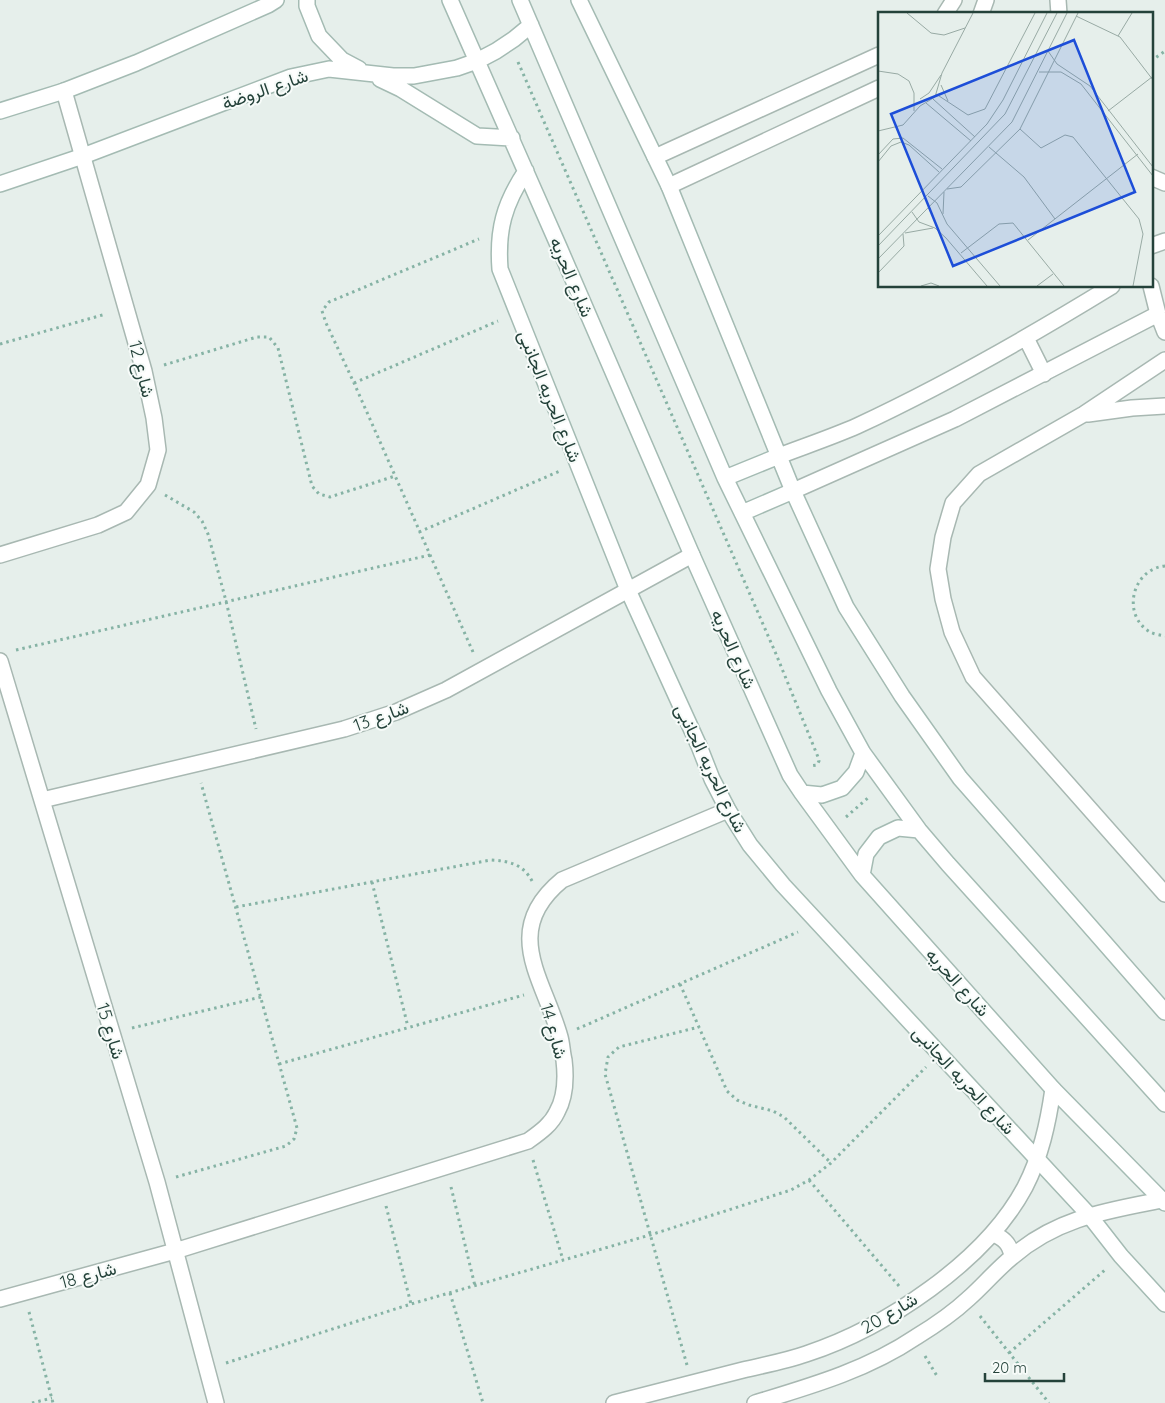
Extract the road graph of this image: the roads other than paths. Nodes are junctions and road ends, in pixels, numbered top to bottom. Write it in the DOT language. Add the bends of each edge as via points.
graph roads {
  1 [pos="276,0"];
  2 [pos="307,0"];
  3 [pos="450,0"];
  4 [pos="520,0"];
  5 [pos="579,0"];
  6 [pos="954,0"];
  7 [pos="986,0"];
  8 [pos="946,12"];
  9 [pos="981,12"];
  10 [pos="531,25"];
  11 [pos="878,55"];
  12 [pos="477,60"];
  13 [pos="371,75"];
  14 [pos="878,88"];
  15 [pos="64,92"];
  16 [pos="0,111"];
  17 [pos="512,138"];
  18 [pos="83,156"];
  19 [pos="656,157"];
  20 [pos="526,171"];
  21 [pos="1152,177"];
  22 [pos="1165,183"];
  23 [pos="0,184"];
  24 [pos="669,186"];
  25 [pos="1165,241"];
  26 [pos="1152,246"];
  27 [pos="1109,288"];
  28 [pos="1152,288"];
  29 [pos="1158,314"];
  30 [pos="1165,332"];
  31 [pos="1026,338"];
  32 [pos="1165,360"];
  33 [pos="1044,374"];
  34 [pos="1165,406"];
  35 [pos="1084,414"];
  36 [pos="779,456"];
  37 [pos="725,478"];
  38 [pos="793,490"];
  39 [pos="742,513"];
  40 [pos="0,555"];
  41 [pos="692,555"];
  42 [pos="628,590"];
  43 [pos="5,656"];
  44 [pos="863,753"];
  45 [pos="802,794"];
  46 [pos="42,800"];
  47 [pos="728,810"];
  48 [pos="919,830"];
  49 [pos="862,875"];
  50 [pos="1165,894"];
  51 [pos="1165,1012"];
  52 [pos="1053,1089"];
  53 [pos="1165,1104"];
  54 [pos="1037,1160"];
  55 [pos="1164,1202"];
  56 [pos="1089,1215"];
  57 [pos="992,1234"];
  58 [pos="175,1251"];
  59 [pos="1012,1256"];
  60 [pos="0,1299"];
  61 [pos="1165,1304"];
  62 [pos="216,1403"];
  63 [pos="614,1403"];
  64 [pos="755,1403"];
  1 -- 15 [label="street"];
  2 -- 13 [label="street" via="319,36 342,60"];
  3 -- 12 [label="street, شارع الحريه"];
  4 -- 10 [label="street"];
  5 -- 19 [label="street"];
  6 -- 8 [label="street"];
  7 -- 9 [label="street"];
  10 -- 12 [label="street, شارع الروضة" via="514,39"];
  10 -- 37 [label="street"];
  11 -- 19 [label="street"];
  12 -- 13 [label="street, شارع الروضة" via="428,74"];
  12 -- 17 [label="street, شارع الحريه"];
  13 -- 17 [label="street" via="401,89 477,136"];
  13 -- 18 [label="street, شارع الروضة" via="329,69 291,77"];
  14 -- 24 [label="street"];
  15 -- 16 [label="street"];
  15 -- 18 [label="street, شارع 12"];
  17 -- 20 [label="street, شارع الحريه"];
  18 -- 23 [label="street, شارع الروضة"];
  18 -- 40 [label="street, شارع 12" via="144,372 158,450 148,485 126,512 98,525"];
  19 -- 24 [label="street"];
  20 -- 41 [label="street, شارع الحريه"];
  20 -- 42 [label="street, شارع الحريه الجانبى" via="509,199 500,231 500,269"];
  21 -- 22 [label="street"];
  24 -- 36 [label="street"];
  25 -- 26 [label="street"];
  27 -- 31 [label="street"];
  28 -- 29 [label="street"];
  29 -- 30 [label="street"];
  29 -- 33 [label="street"];
  31 -- 33 [label="street"];
  31 -- 36 [label="street" via="856,426"];
  32 -- 35 [label="street"];
  33 -- 38 [label="street" via="955,419"];
  34 -- 35 [label="street"];
  35 -- 50 [label="street" via="979,474 954,503 943,537 938,569 943,599 952,632 973,677"];
  36 -- 37 [label="street"];
  36 -- 38 [label="street"];
  37 -- 39 [label="street"];
  38 -- 39 [label="street"];
  38 -- 51 [label="street" via="846,607 902,696 960,778"];
  39 -- 44 [label="street"];
  41 -- 42 [label="street, شارع 13"];
  41 -- 45 [label="street, شارع الحريه" via="790,775"];
  42 -- 46 [label="street, شارع 13" via="446,690 396,712 344,729"];
  42 -- 47 [label="street, شارع الحريه الجانبى"];
  43 -- 46 [label="street, شارع 15"];
  44 -- 45 [label="street" via="856,772 842,788 822,795"];
  44 -- 48 [label="street"];
  45 -- 49 [label="street, شارع الحريه"];
  46 -- 58 [label="street, شارع 15"];
  47 -- 54 [label="street, شارع الحريه الجانبى" via="750,845 783,885"];
  47 -- 58 [label="street, شارع 14" via="562,880 542,899 531,925 531,953 560,1037 566,1071 565,1092 558,1112 545,1129 528,1141"];
  48 -- 49 [label="street" via="898,828 879,837 866,854"];
  48 -- 53 [label="street"];
  49 -- 52 [label="street, شارع الحريه"];
  52 -- 54 [label="street, شارع 20" via="1050,1114"];
  52 -- 55 [label="street, شارع الحريه"];
  54 -- 56 [label="street, شارع الحريه الجانبى"];
  54 -- 57 [label="street, شارع 20" via="1010,1212"];
  55 -- 56 [label="street, شارع 20"];
  56 -- 59 [label="street, شارع 20" via="1059,1227"];
  56 -- 61 [label="street, شارع الحريه الجانبى"];
  57 -- 59 [label="street" via="1006,1242"];
  57 -- 63 [label="street, شارع 20" via="952,1272 912,1302 858,1332 806,1354"];
  58 -- 60 [label="street, شارع 18"];
  58 -- 62 [label="street, شارع 15"];
  59 -- 64 [label="street, شارع 20" via="967,1300 884,1356 820,1384"];
}
